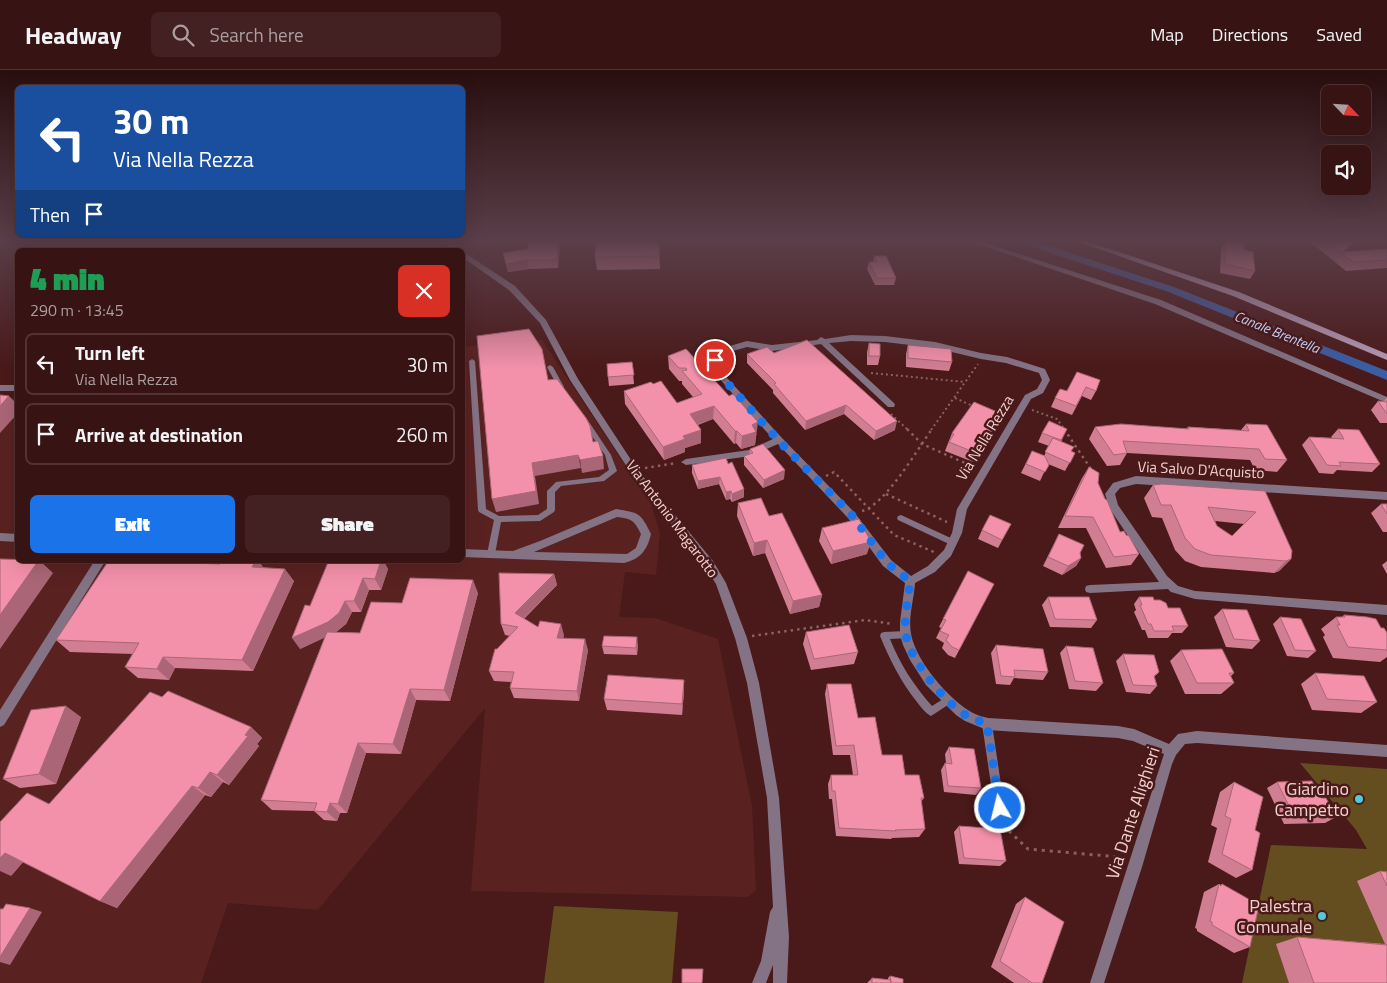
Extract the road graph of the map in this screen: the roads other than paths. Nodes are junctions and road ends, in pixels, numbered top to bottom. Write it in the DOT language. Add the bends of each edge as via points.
graph roads {
  1 [pos="506,284"];
  2 [pos="1102,284"];
  3 [pos="1205,284"];
  4 [pos="820,340"];
  5 [pos="1387,357"];
  6 [pos="472,361"];
  7 [pos="550,367"];
  8 [pos="0,388"];
  9 [pos="15,388"];
  10 [pos="564,391"];
  11 [pos="1387,400"];
  12 [pos="891,405"];
  13 [pos="579,412"];
  14 [pos="778,440"];
  15 [pos="686,462"];
  16 [pos="1387,496"];
  17 [pos="901,518"];
  18 [pos="498,519"];
  19 [pos="0,537"];
  20 [pos="15,538"];
  21 [pos="952,542"];
  22 [pos="465,553"];
  23 [pos="491,554"];
  24 [pos="513,555"];
  25 [pos="99,563"];
  26 [pos="910,581"];
  27 [pos="1168,584"];
  28 [pos="1090,589"];
  29 [pos="1387,610"];
  30 [pos="906,635"];
  31 [pos="948,700"];
  32 [pos="0,721"];
  33 [pos="987,724"];
  34 [pos="1171,751"];
  35 [pos="1387,751"];
  36 [pos="1002,825"];
  37 [pos="780,899"];
  38 [pos="759,983"];
  39 [pos="780,983"];
  40 [pos="1096,983"];
  1 -- 37 [label="street, Via Antonio Magarotto" via="543,322 574,380 634,471 721,583 741,638 752,683 773,798"];
  2 -- 11 [label="street" via="1158,302"];
  3 -- 5 [label="street"];
  4 -- 12 [label="street"];
  4 -- 14 [label="street, Via Nella Rezza" via="772,348 748,344 719,352 713,367"];
  4 -- 21 [label="street, Via Nella Rezza" via="885,339 935,345 1008,360 1042,372 1046,380 1040,391 1028,397 962,509 960,528"];
  6 -- 18 [label="lane" via="482,510"];
  7 -- 10 [label="lane"];
  8 -- 9 [label="street"];
  13 -- 18 [label="lane" via="608,455 613,471 601,479 559,484 551,491 551,510 540,518"];
  14 -- 15 [label="street" via="751,453"];
  14 -- 26 [label="street, Via Nella Rezza" via="851,514 887,563"];
  16 -- 27 [label="street, Via Salvo D'Acquisto" via="1136,480 1115,486 1110,494 1112,506"];
  17 -- 21 [label="lane"];
  18 -- 23 [label="lane"];
  19 -- 20 [label="street"];
  21 -- 26 [label="street, Via Nella Rezza" via="940,564"];
  22 -- 23 [label="street"];
  23 -- 24 [label="street"];
  24 -- 24 [label="street" via="624,559 641,550 646,534 634,516 616,512"];
  25 -- 32 [label="street"];
  26 -- 30 [label="street"];
  27 -- 28 [label="street"];
  27 -- 29 [label="street" via="1195,595"];
  30 -- 31 [label="street" via="918,662"];
  30 -- 31 [label="lane" via="884,636 894,662 908,684 931,712"];
  31 -- 33 [label="street" via="968,716"];
  33 -- 34 [label="street" via="1118,732 1134,735"];
  33 -- 36 [label="lane"];
  34 -- 35 [label="street, Via Dante Alighieri" via="1182,738 1197,737"];
  34 -- 40 [label="street, Via Dante Alighieri"];
  37 -- 38 [label="street, Via Antonio Magarotto" via="768,961"];
  37 -- 39 [label="street, Via Antonio Magarotto"];
}
